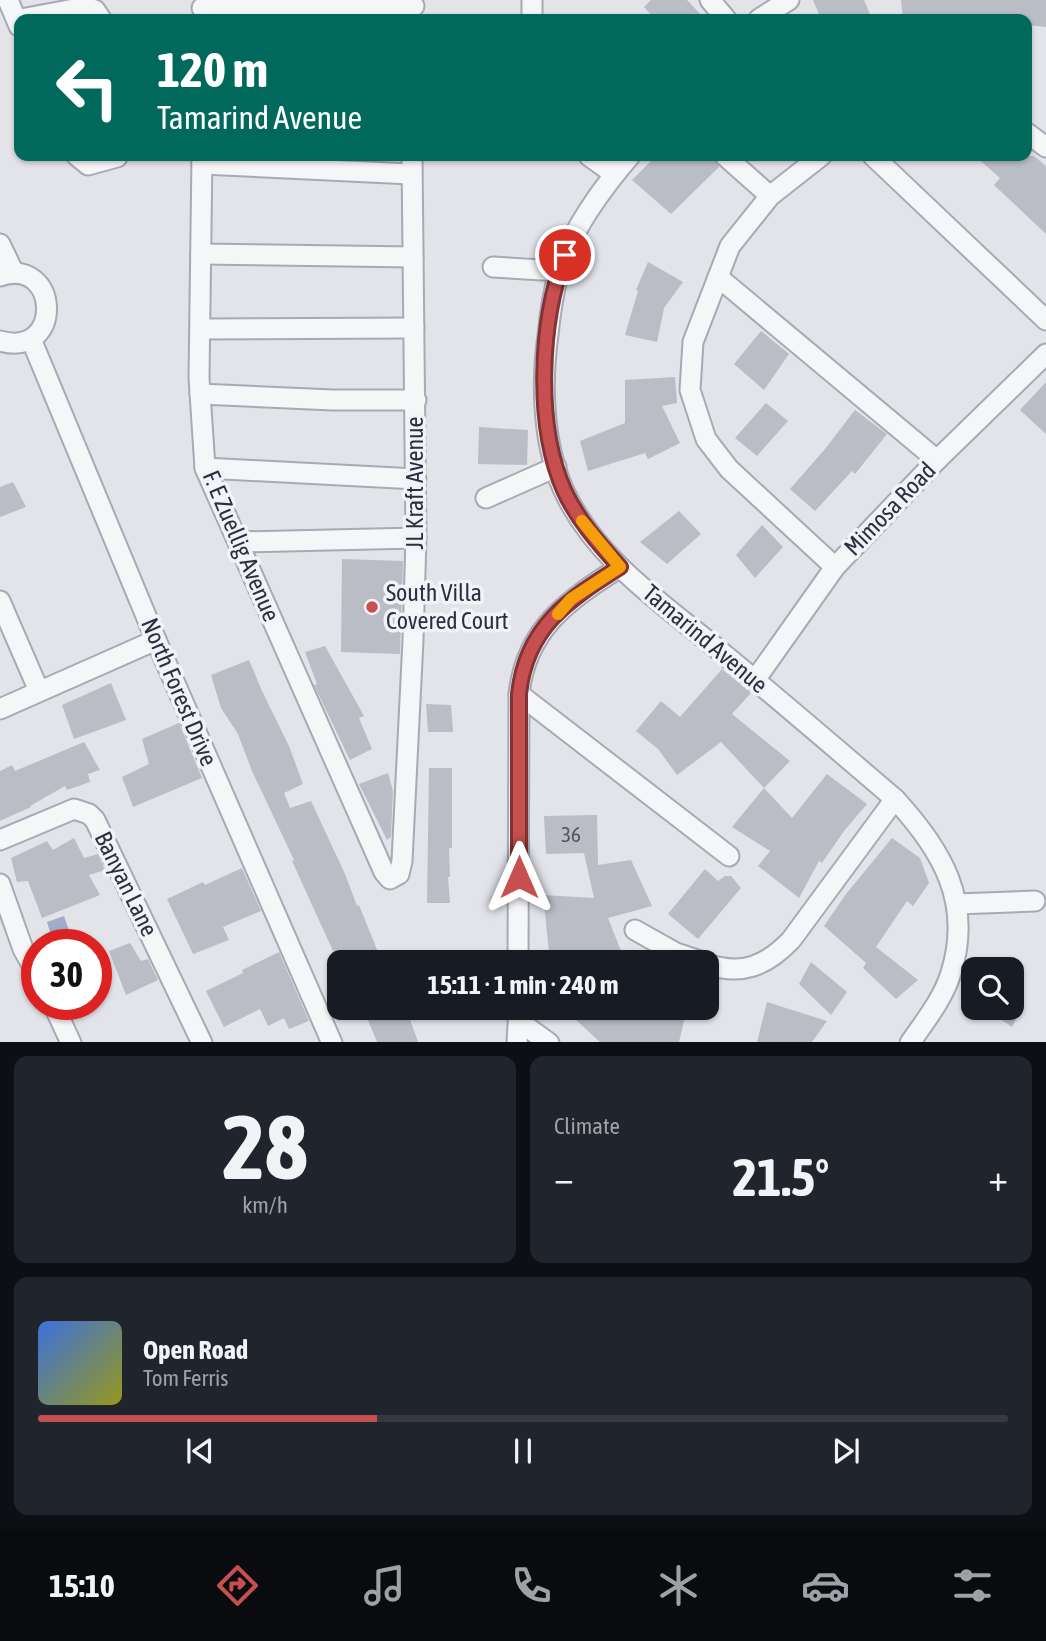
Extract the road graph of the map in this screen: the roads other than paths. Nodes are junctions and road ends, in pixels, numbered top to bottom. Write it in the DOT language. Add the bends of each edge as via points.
graph roads {
  1 [pos="710,0"];
  2 [pos="789,0"];
  3 [pos="414,8"];
  4 [pos="202,9"];
  5 [pos="52,14"];
  6 [pos="98,14"];
  7 [pos="722,14"];
  8 [pos="767,14"];
  9 [pos="83,161"];
  10 [pos="102,161"];
  11 [pos="202,161"];
  12 [pos="244,161"];
  13 [pos="596,161"];
  14 [pos="626,161"];
  15 [pos="731,161"];
  16 [pos="815,161"];
  17 [pos="878,161"];
  18 [pos="412,165"];
  19 [pos="614,174"];
  20 [pos="770,196"];
  21 [pos="0,244"];
  22 [pos="201,254"];
  23 [pos="413,257"];
  24 [pos="493,267"];
  25 [pos="559,271"];
  26 [pos="7,275"];
  27 [pos="718,277"];
  28 [pos="1046,320"];
  29 [pos="414,328"];
  30 [pos="201,330"];
  31 [pos="31,339"];
  32 [pos="0,341"];
  33 [pos="1046,354"];
  34 [pos="200,394"];
  35 [pos="416,400"];
  36 [pos="937,460"];
  37 [pos="556,467"];
  38 [pos="205,468"];
  39 [pos="416,480"];
  40 [pos="486,498"];
  41 [pos="416,538"];
  42 [pos="239,542"];
  43 [pos="620,567"];
  44 [pos="835,567"];
  45 [pos="0,601"];
  46 [pos="156,640"];
  47 [pos="755,680"];
  48 [pos="39,691"];
  49 [pos="519,694"];
  50 [pos="0,709"];
  51 [pos="895,799"];
  52 [pos="0,840"];
  53 [pos="729,856"];
  54 [pos="384,872"];
  55 [pos="0,884"];
  56 [pos="1035,901"];
  57 [pos="957,904"];
  58 [pos="635,930"];
  59 [pos="21,942"];
  60 [pos="518,950"];
  61 [pos="671,950"];
  62 [pos="719,968"];
  63 [pos="61,1020"];
  64 [pos="519,1020"];
  65 [pos="525,1020"];
  66 [pos="71,1042"];
  67 [pos="202,1042"];
  68 [pos="332,1042"];
  69 [pos="517,1042"];
  70 [pos="549,1042"];
  71 [pos="910,1042"];
  1 -- 7 [label="street"];
  2 -- 8 [label="street"];
  3 -- 4 [label="street"];
  5 -- 6 [label="street" via="85,7"];
  9 -- 10 [label="street" via="88,165"];
  11 -- 22 [label="street, F. E Zuellig Avenue"];
  12 -- 18 [label="street"];
  13 -- 19 [label="street"];
  14 -- 19 [label="street, Tamarind Avenue"];
  15 -- 20 [label="street"];
  16 -- 20 [label="street"];
  17 -- 28 [label="street"];
  18 -- 23 [label="street, JL Kraft Avenue"];
  19 -- 25 [label="street, Tamarind Avenue" via="574,237"];
  20 -- 27 [label="street" via="730,246"];
  21 -- 26 [label="street"];
  22 -- 23 [label="street"];
  22 -- 30 [label="street, F. E Zuellig Avenue"];
  23 -- 29 [label="street, JL Kraft Avenue"];
  24 -- 25 [label="street"];
  25 -- 37 [label="street, Tamarind Avenue" via="550,314 545,402"];
  26 -- 31 [label="street" via="35,281 47,300 45,322"];
  27 -- 36 [label="street"];
  27 -- 44 [label="street" via="693,342 690,390 706,439 729,469"];
  29 -- 30 [label="street"];
  29 -- 35 [label="street, JL Kraft Avenue"];
  30 -- 34 [label="street, F. E Zuellig Avenue"];
  31 -- 32 [label="street"];
  31 -- 46 [label="street, North Forest Drive"];
  33 -- 36 [label="street, Mimosa Road"];
  34 -- 35 [label="street"];
  34 -- 38 [label="street, F. E Zuellig Avenue"];
  35 -- 39 [label="street, JL Kraft Avenue"];
  36 -- 44 [label="street, Mimosa Road"];
  37 -- 40 [label="street"];
  37 -- 43 [label="street, Tamarind Avenue" via="579,517"];
  38 -- 39 [label="street"];
  38 -- 42 [label="street, F. E Zuellig Avenue"];
  39 -- 41 [label="street, JL Kraft Avenue"];
  41 -- 42 [label="street"];
  41 -- 54 [label="street, JL Kraft Avenue" via="402,861 395,878"];
  42 -- 54 [label="street, F. E Zuellig Avenue"];
  43 -- 47 [label="street, Tamarind Avenue"];
  43 -- 49 [label="street" via="571,599 542,631 522,672"];
  44 -- 47 [label="street, Mimosa Road"];
  45 -- 48 [label="street"];
  46 -- 48 [label="street"];
  46 -- 68 [label="street, North Forest Drive"];
  47 -- 51 [label="street, Tamarind Avenue"];
  48 -- 50 [label="street"];
  49 -- 53 [label="street"];
  49 -- 60 [label="street"];
  51 -- 57 [label="street, Tamarind Avenue" via="943,860"];
  51 -- 62 [label="street" via="775,957 754,967"];
  52 -- 67 [label="street, Banyan Lane" via="74,809 89,814"];
  55 -- 59 [label="street"];
  56 -- 57 [label="street"];
  57 -- 71 [label="street, Tamarind Avenue" via="958,940 951,975"];
  58 -- 61 [label="street"];
  63 -- 66 [label="street"];
  64 -- 69 [label="street"];
  65 -- 70 [label="street"];
}
